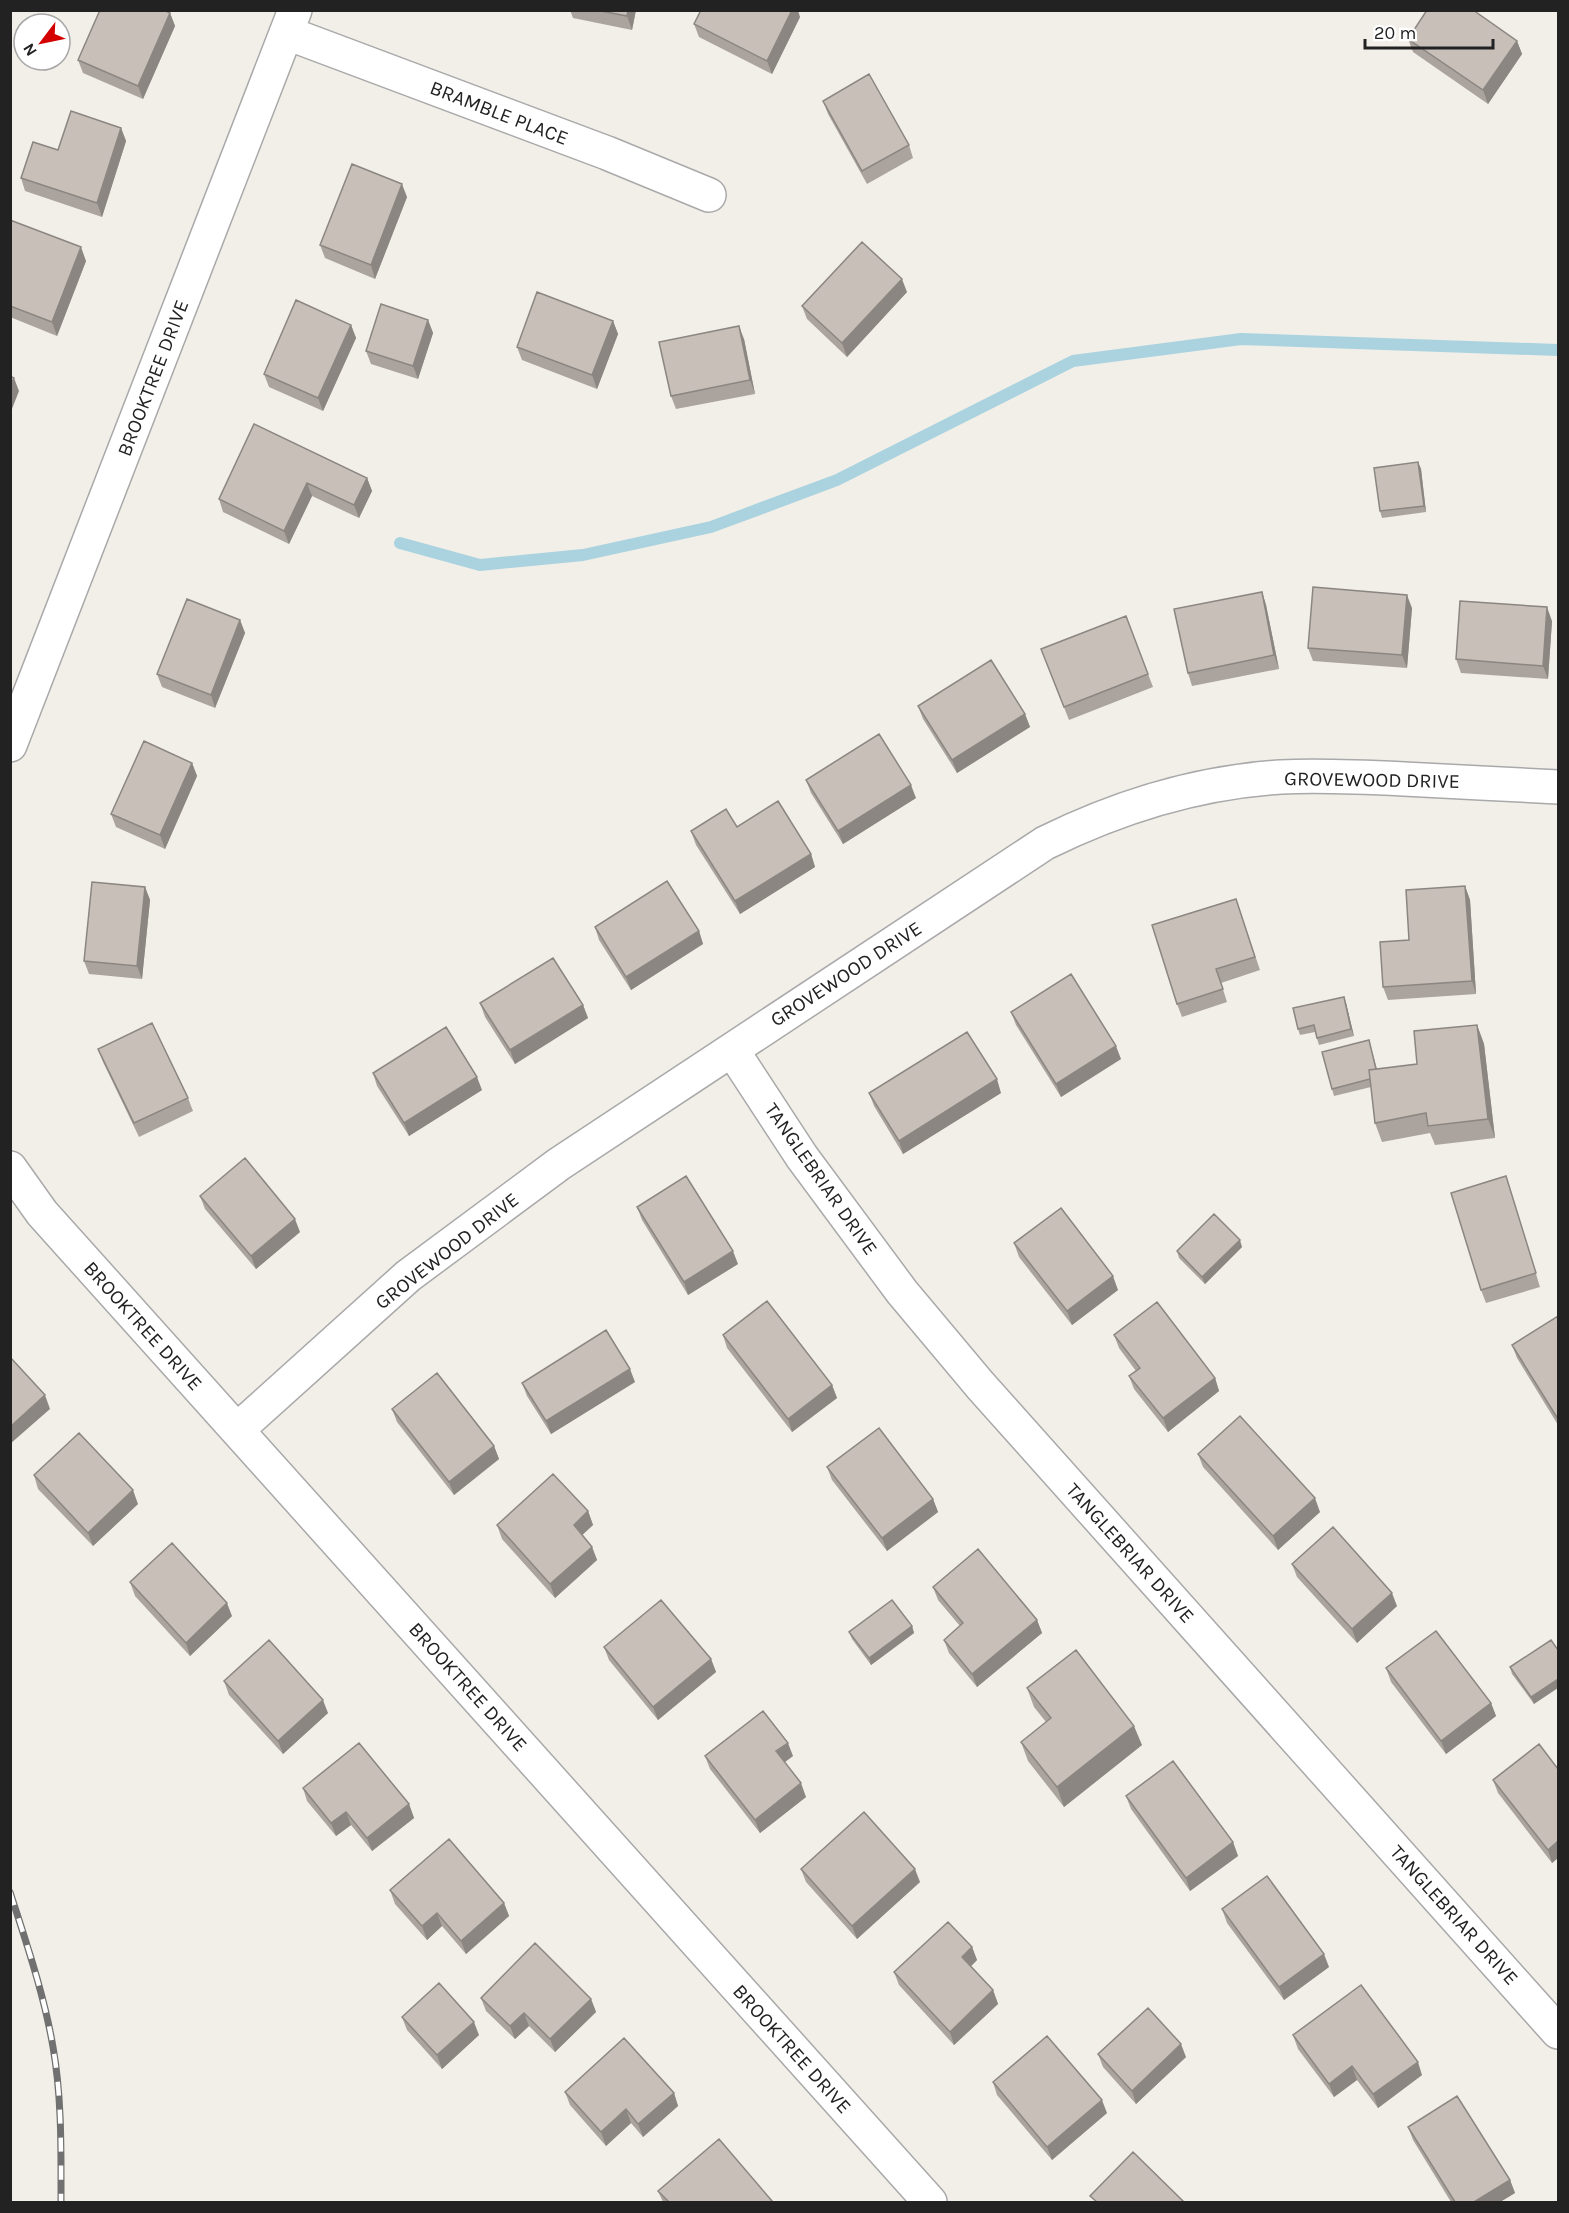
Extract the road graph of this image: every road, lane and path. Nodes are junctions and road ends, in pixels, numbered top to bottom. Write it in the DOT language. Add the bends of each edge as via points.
graph roads {
  1 [pos="291,22"];
  2 [pos="709,195"];
  3 [pos="10,745"];
  4 [pos="1558,787"];
  5 [pos="732,1050"];
  6 [pos="10,1168"];
  7 [pos="237,1430"];
  8 [pos="1558,2032"];
  9 [pos="930,2202"];
  1 -- 2 [label="street, BRAMBLE PLACE"];
  1 -- 3 [label="street, BROOKTREE DRIVE"];
  4 -- 5 [label="street, GROVEWOOD DRIVE" via="1338,776 1280,777 1152,800 1081,825 1045,843"];
  5 -- 7 [label="street, GROVEWOOD DRIVE" via="560,1164 408,1276"];
  5 -- 8 [label="street, TANGLEBRIAR DRIVE" via="802,1157 894,1282 980,1385"];
  6 -- 7 [label="street, BROOKTREE DRIVE" via="42,1213"];
  7 -- 9 [label="street, BROOKTREE DRIVE"];
}
